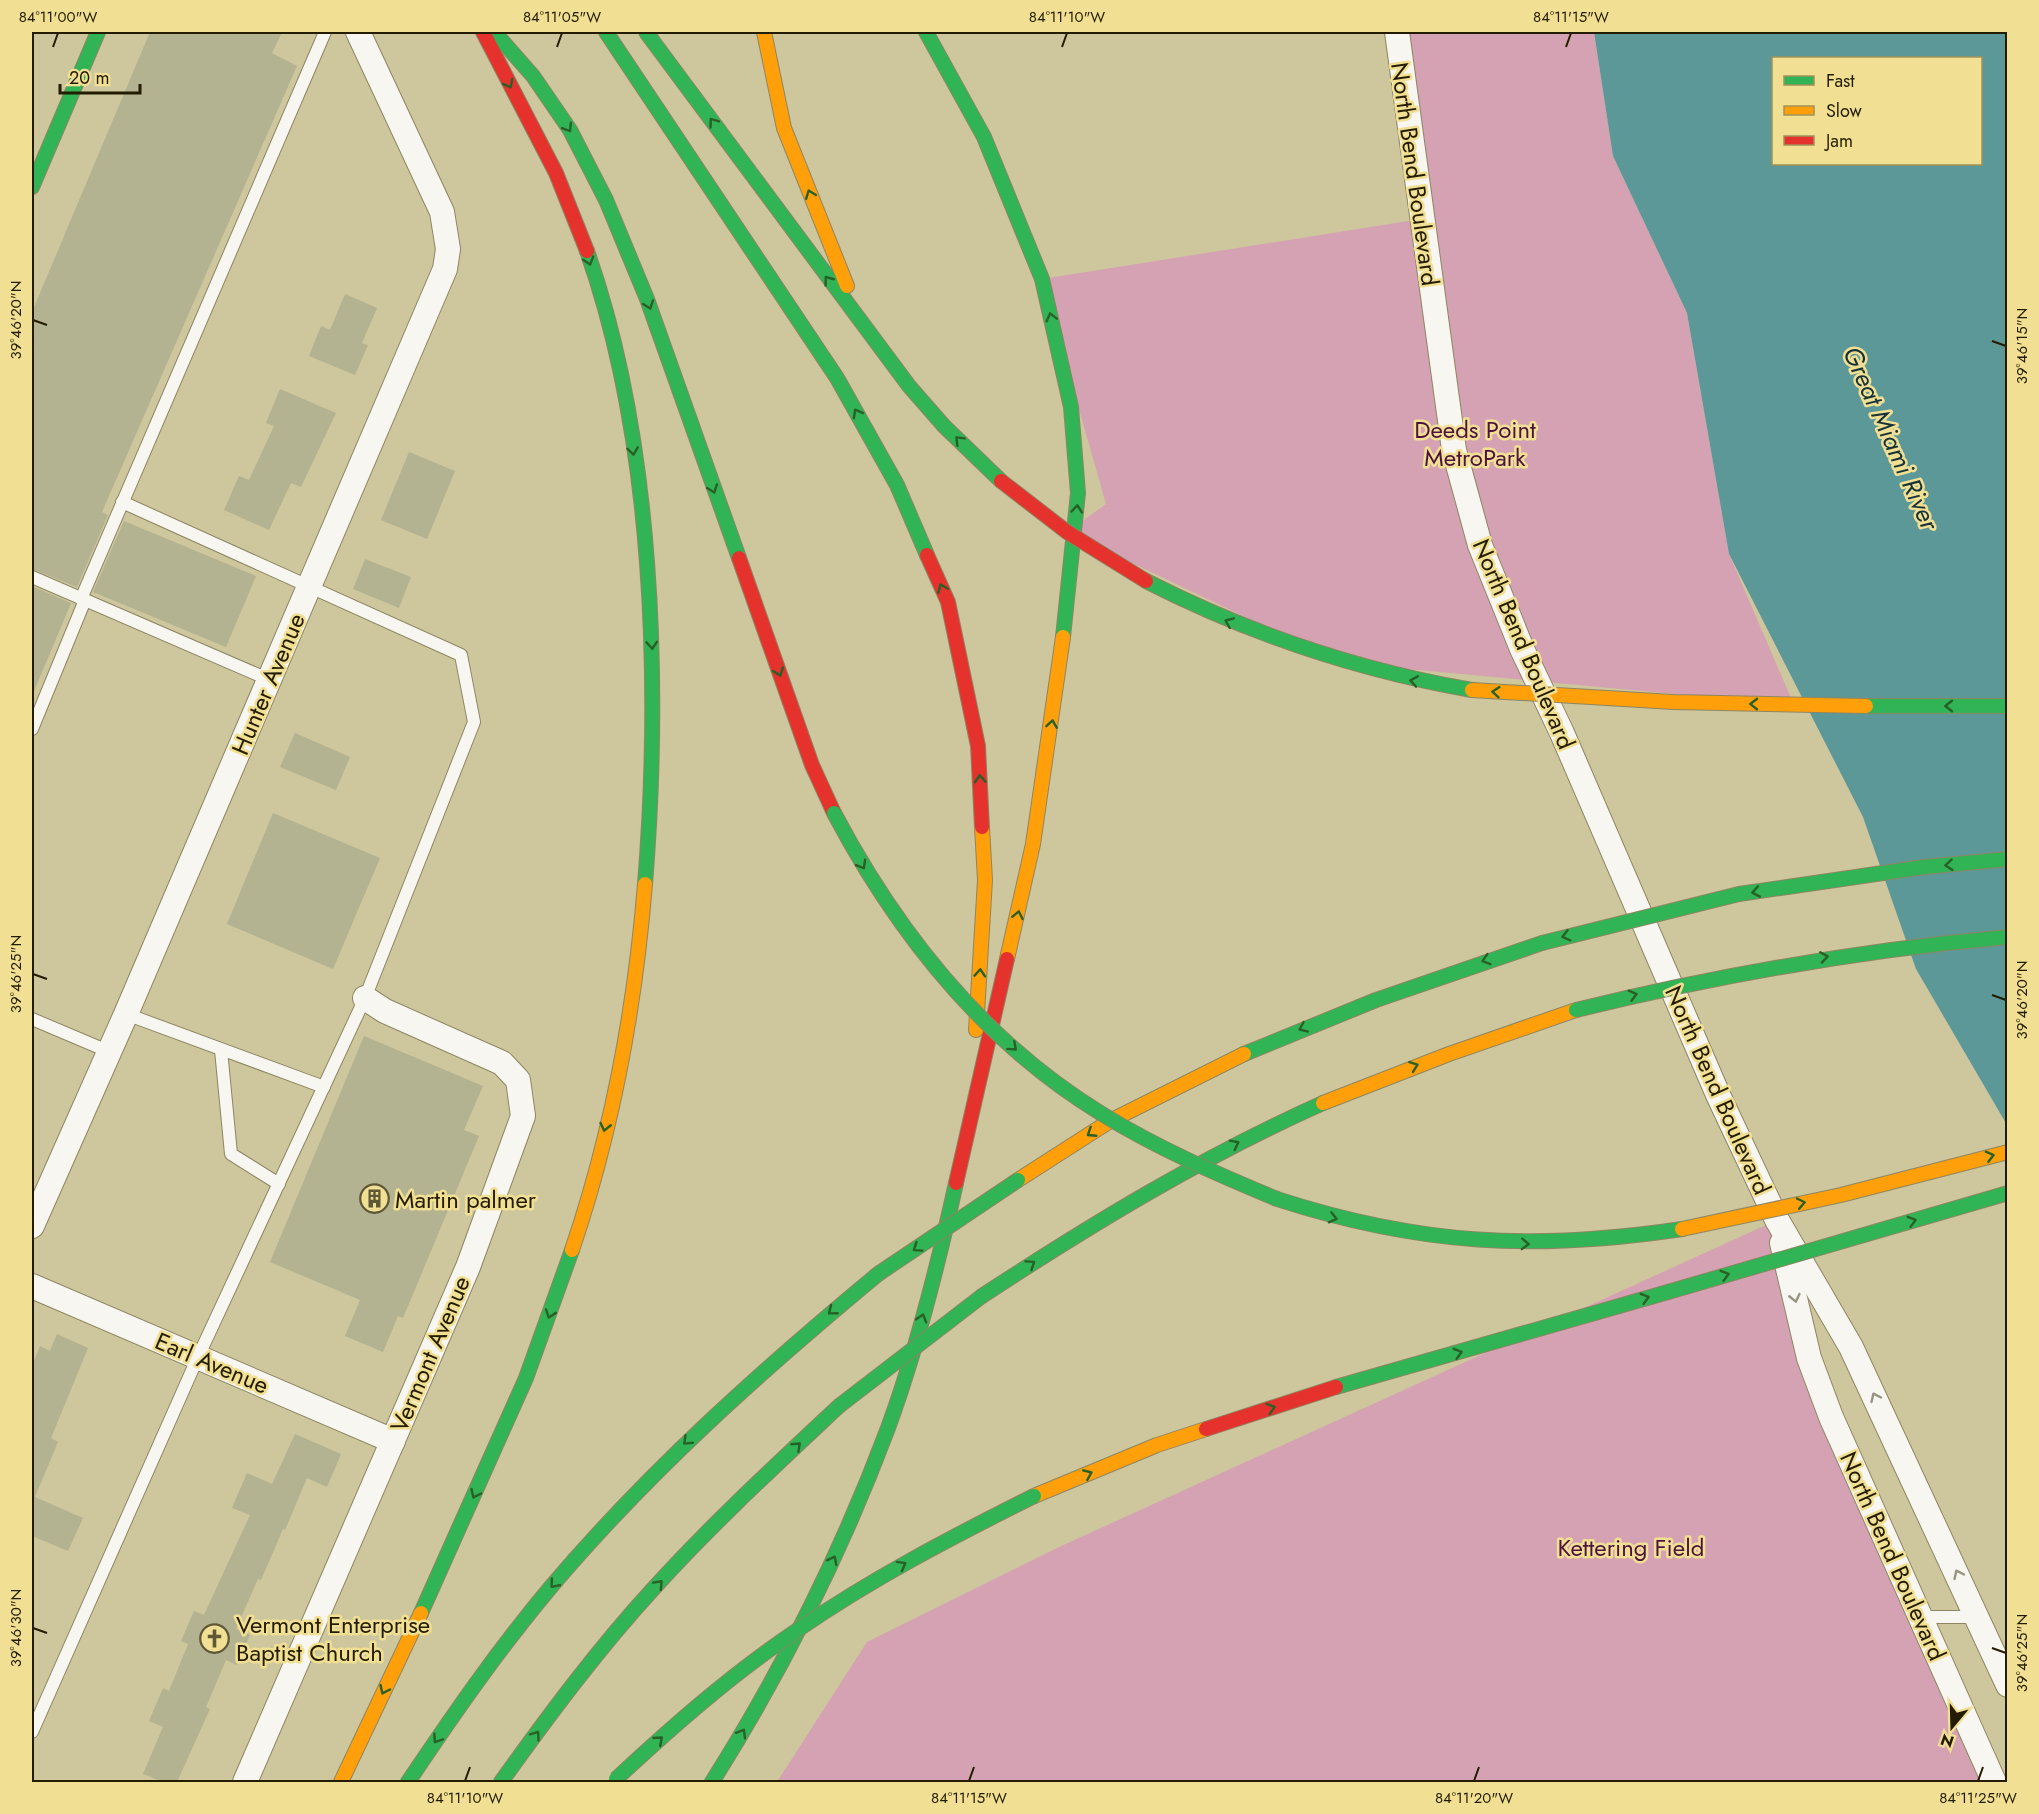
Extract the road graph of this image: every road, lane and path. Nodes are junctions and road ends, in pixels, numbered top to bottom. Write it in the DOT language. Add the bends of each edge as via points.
graph roads {
  1 [pos="98,32"];
  2 [pos="325,32"];
  3 [pos="358,32"];
  4 [pos="483,32"];
  5 [pos="494,32"];
  6 [pos="606,32"];
  7 [pos="646,32"];
  8 [pos="764,32"];
  9 [pos="926,32"];
  10 [pos="1397,32"];
  11 [pos="32,187"];
  12 [pos="864,326"];
  13 [pos="122,502"];
  14 [pos="32,577"];
  15 [pos="310,587"];
  16 [pos="83,599"];
  17 [pos="270,680"];
  18 [pos="2007,706"];
  19 [pos="32,729"];
  20 [pos="2007,859"];
  21 [pos="2007,937"];
  22 [pos="365,998"];
  23 [pos="126,1014"];
  24 [pos="32,1019"];
  25 [pos="221,1050"];
  26 [pos="110,1052"];
  27 [pos="324,1087"];
  28 [pos="969,1137"];
  29 [pos="2007,1152"];
  30 [pos="279,1184"];
  31 [pos="2007,1193"];
  32 [pos="1777,1220"];
  33 [pos="32,1226"];
  34 [pos="32,1286"];
  35 [pos="198,1358"];
  36 [pos="393,1441"];
  37 [pos="1921,1617"];
  38 [pos="1978,1617"];
  39 [pos="2007,1684"];
  40 [pos="32,1732"];
  41 [pos="615,1781"];
  42 [pos="245,1782"];
  43 [pos="342,1782"];
  44 [pos="408,1782"];
  45 [pos="501,1782"];
  46 [pos="711,1782"];
  47 [pos="1994,1782"];
  1 -- 11 [label="main road"];
  2 -- 13 [label="lane"];
  3 -- 15 [label="street, Hunter Avenue" via="445,222 448,249 446,269"];
  4 -- 43 [label="main road, one-way" via="576,222 613,337 630,425 645,550 652,655 653,764 646,879 618,1070 579,1228 550,1317 483,1476"];
  5 -- 29 [label="main road, one-way, bridge" via="533,76 570,130 606,200 647,299 812,765 864,869 915,944 946,980 1012,1046 1076,1098 1154,1145 1318,1214 1368,1227 1498,1244 1557,1244 1682,1229 1841,1195"];
  28 -- 6 [label="main road, one-way" via="986,880 978,746 948,602 897,486 837,378"];
  12 -- 7 [label="main road, one-way"];
  12 -- 8 [label="main road, one-way" via="784,128"];
  28 -- 9 [label="main road, one-way" via="1033,844 1070,590 1078,493 1071,407 1042,279 984,137"];
  10 -- 32 [label="street, North Bend Boulevard" via="1454,450 1480,545 1719,1097"];
  18 -- 12 [label="main road, one-way, bridge" via="1676,702 1472,690 1395,677 1304,651 1225,620 1104,558 1001,481 944,426"];
  13 -- 15 [label="lane"];
  13 -- 16 [label="lane"];
  14 -- 16 [label="lane"];
  15 -- 17 [label="street, Hunter Avenue"];
  15 -- 22 [label="lane" via="461,655 474,723"];
  16 -- 17 [label="lane"];
  16 -- 19 [label="lane"];
  17 -- 23 [label="street, Hunter Avenue"];
  20 -- 44 [label="main road, one-way, bridge" via="1859,875 1739,894 1542,943 1436,976 1337,1013 1108,1122 878,1274 735,1395 626,1503 509,1638"];
  45 -- 21 [label="main road, one-way, bridge" via="629,1616 703,1537 839,1406 982,1296 1088,1226 1241,1140 1394,1073 1576,1010 1682,982 1769,966 1871,950"];
  22 -- 27 [label="lane"];
  22 -- 36 [label="street, Vermont Avenue" via="385,1011 502,1064 518,1080 523,1103 523,1116 468,1267"];
  23 -- 25 [label="lane"];
  23 -- 26 [label="street, Hunter Avenue"];
  24 -- 26 [label="lane"];
  25 -- 27 [label="lane"];
  25 -- 30 [label="lane" via="231,1154"];
  26 -- 33 [label="street, Hunter Avenue"];
  27 -- 30 [label="lane"];
  46 -- 28 [label="main road, one-way" via="746,1728 841,1544 884,1438 938,1264"];
  30 -- 35 [label="lane"];
  41 -- 31 [label="main road, one-way, bridge" via="702,1702 821,1613 1034,1496 1157,1445 1305,1396"];
  32 -- 37 [label="street, North Bend Boulevard, one-way" via="1809,1358"];
  38 -- 32 [label="street, North Bend Boulevard, one-way" via="1851,1347"];
  34 -- 35 [label="street, Earl Avenue"];
  35 -- 36 [label="street, Earl Avenue"];
  35 -- 40 [label="lane"];
  36 -- 42 [label="street, Vermont Avenue"];
  37 -- 38 [label="lane"];
  37 -- 47 [label="street, North Bend Boulevard"];
  38 -- 39 [label="street, North Bend Boulevard"];
}
